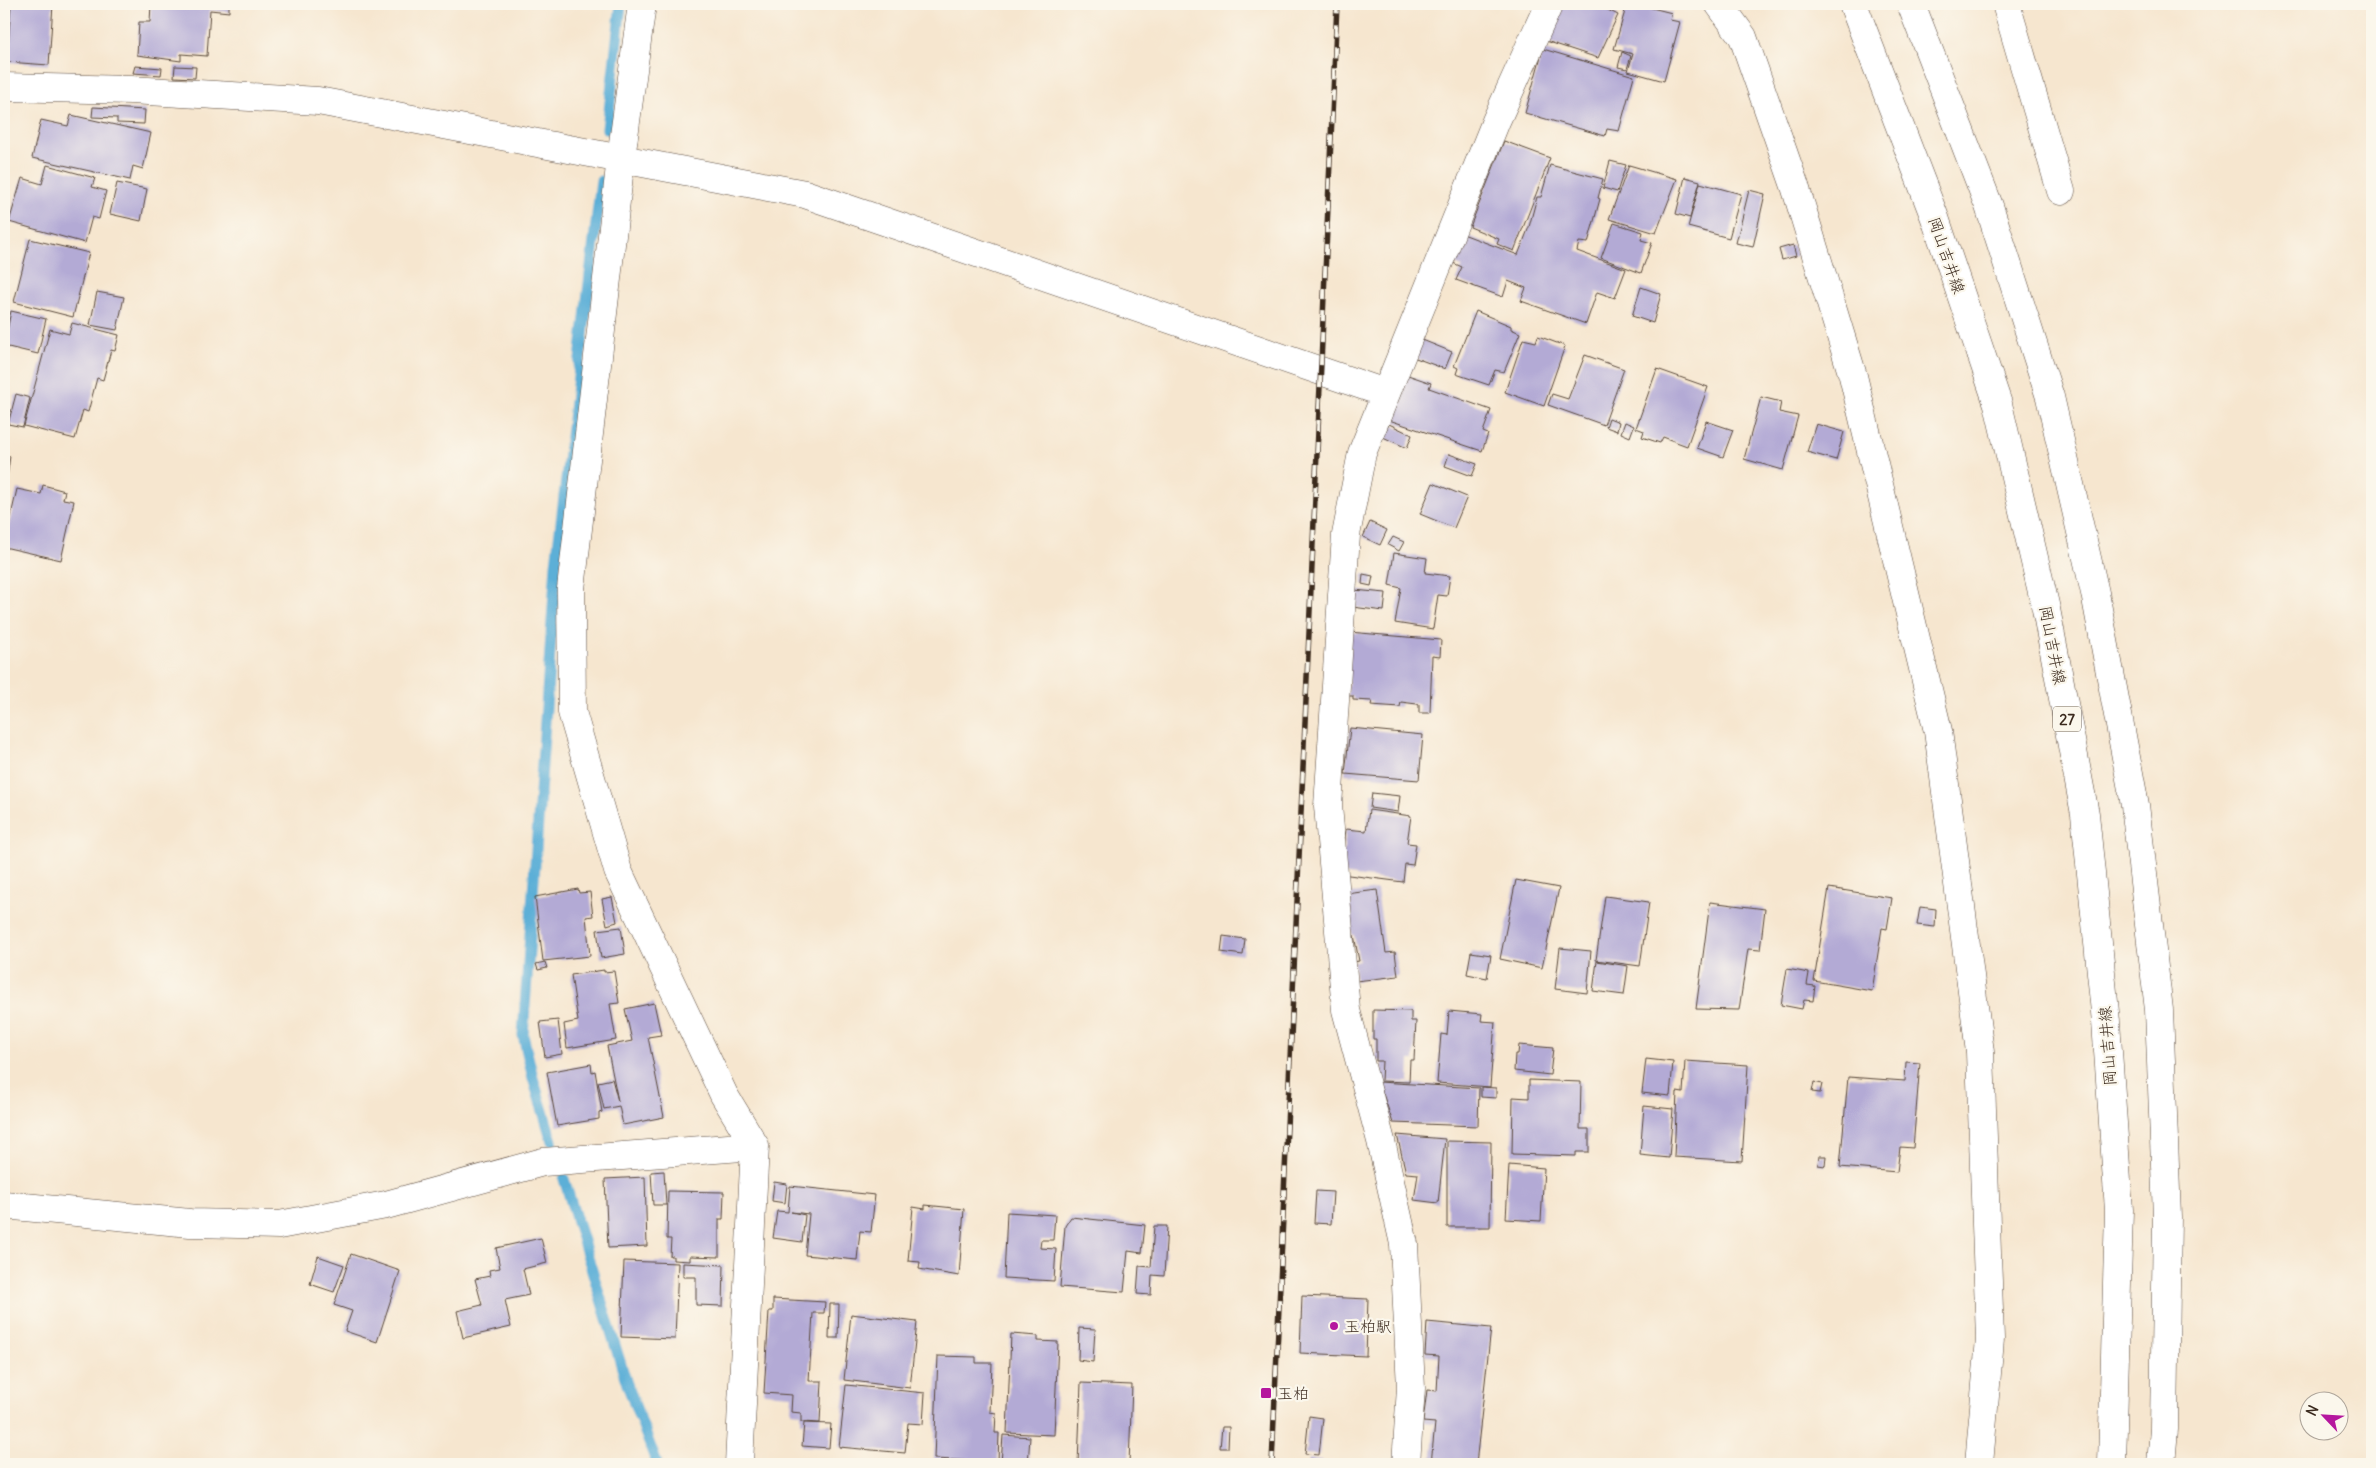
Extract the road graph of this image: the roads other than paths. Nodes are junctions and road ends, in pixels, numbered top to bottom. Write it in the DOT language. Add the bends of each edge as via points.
graph roads {
  1 [pos="642,4"];
  2 [pos="1549,4"];
  3 [pos="1718,4"];
  4 [pos="1853,4"];
  5 [pos="1911,4"];
  6 [pos="2006,4"];
  7 [pos="4,87"];
  8 [pos="621,158"];
  9 [pos="2061,191"];
  10 [pos="1385,393"];
  11 [pos="755,1146"];
  12 [pos="4,1205"];
  13 [pos="739,1464"];
  14 [pos="1406,1464"];
  15 [pos="1979,1464"];
  16 [pos="2112,1464"];
  17 [pos="2161,1464"];
  1 -- 8 [label="street"];
  2 -- 10 [label="street" via="1496,121"];
  3 -- 15 [label="street" via="1743,37 1795,186 1853,376 1938,731 1980,1052 1990,1339"];
  4 -- 16 [label="street, 岡山吉井線 / 27" via="1935,218 1998,404 2046,609 2085,814 2106,1022 2119,1210"];
  5 -- 17 [label="street" via="1989,206 2050,398 2094,594 2135,805 2159,1010 2167,1197"];
  6 -- 9 [label="street"];
  7 -- 8 [label="street" via="131,90 318,101"];
  8 -- 10 [label="street" via="804,194"];
  8 -- 11 [label="street" via="571,589 572,712 618,871 724,1095"];
  10 -- 14 [label="street" via="1362,453 1346,535 1328,806 1346,1010 1404,1244 1411,1388"];
  11 -- 12 [label="street" via="543,1162 386,1205 279,1225 190,1223"];
  11 -- 13 [label="street"];
}
